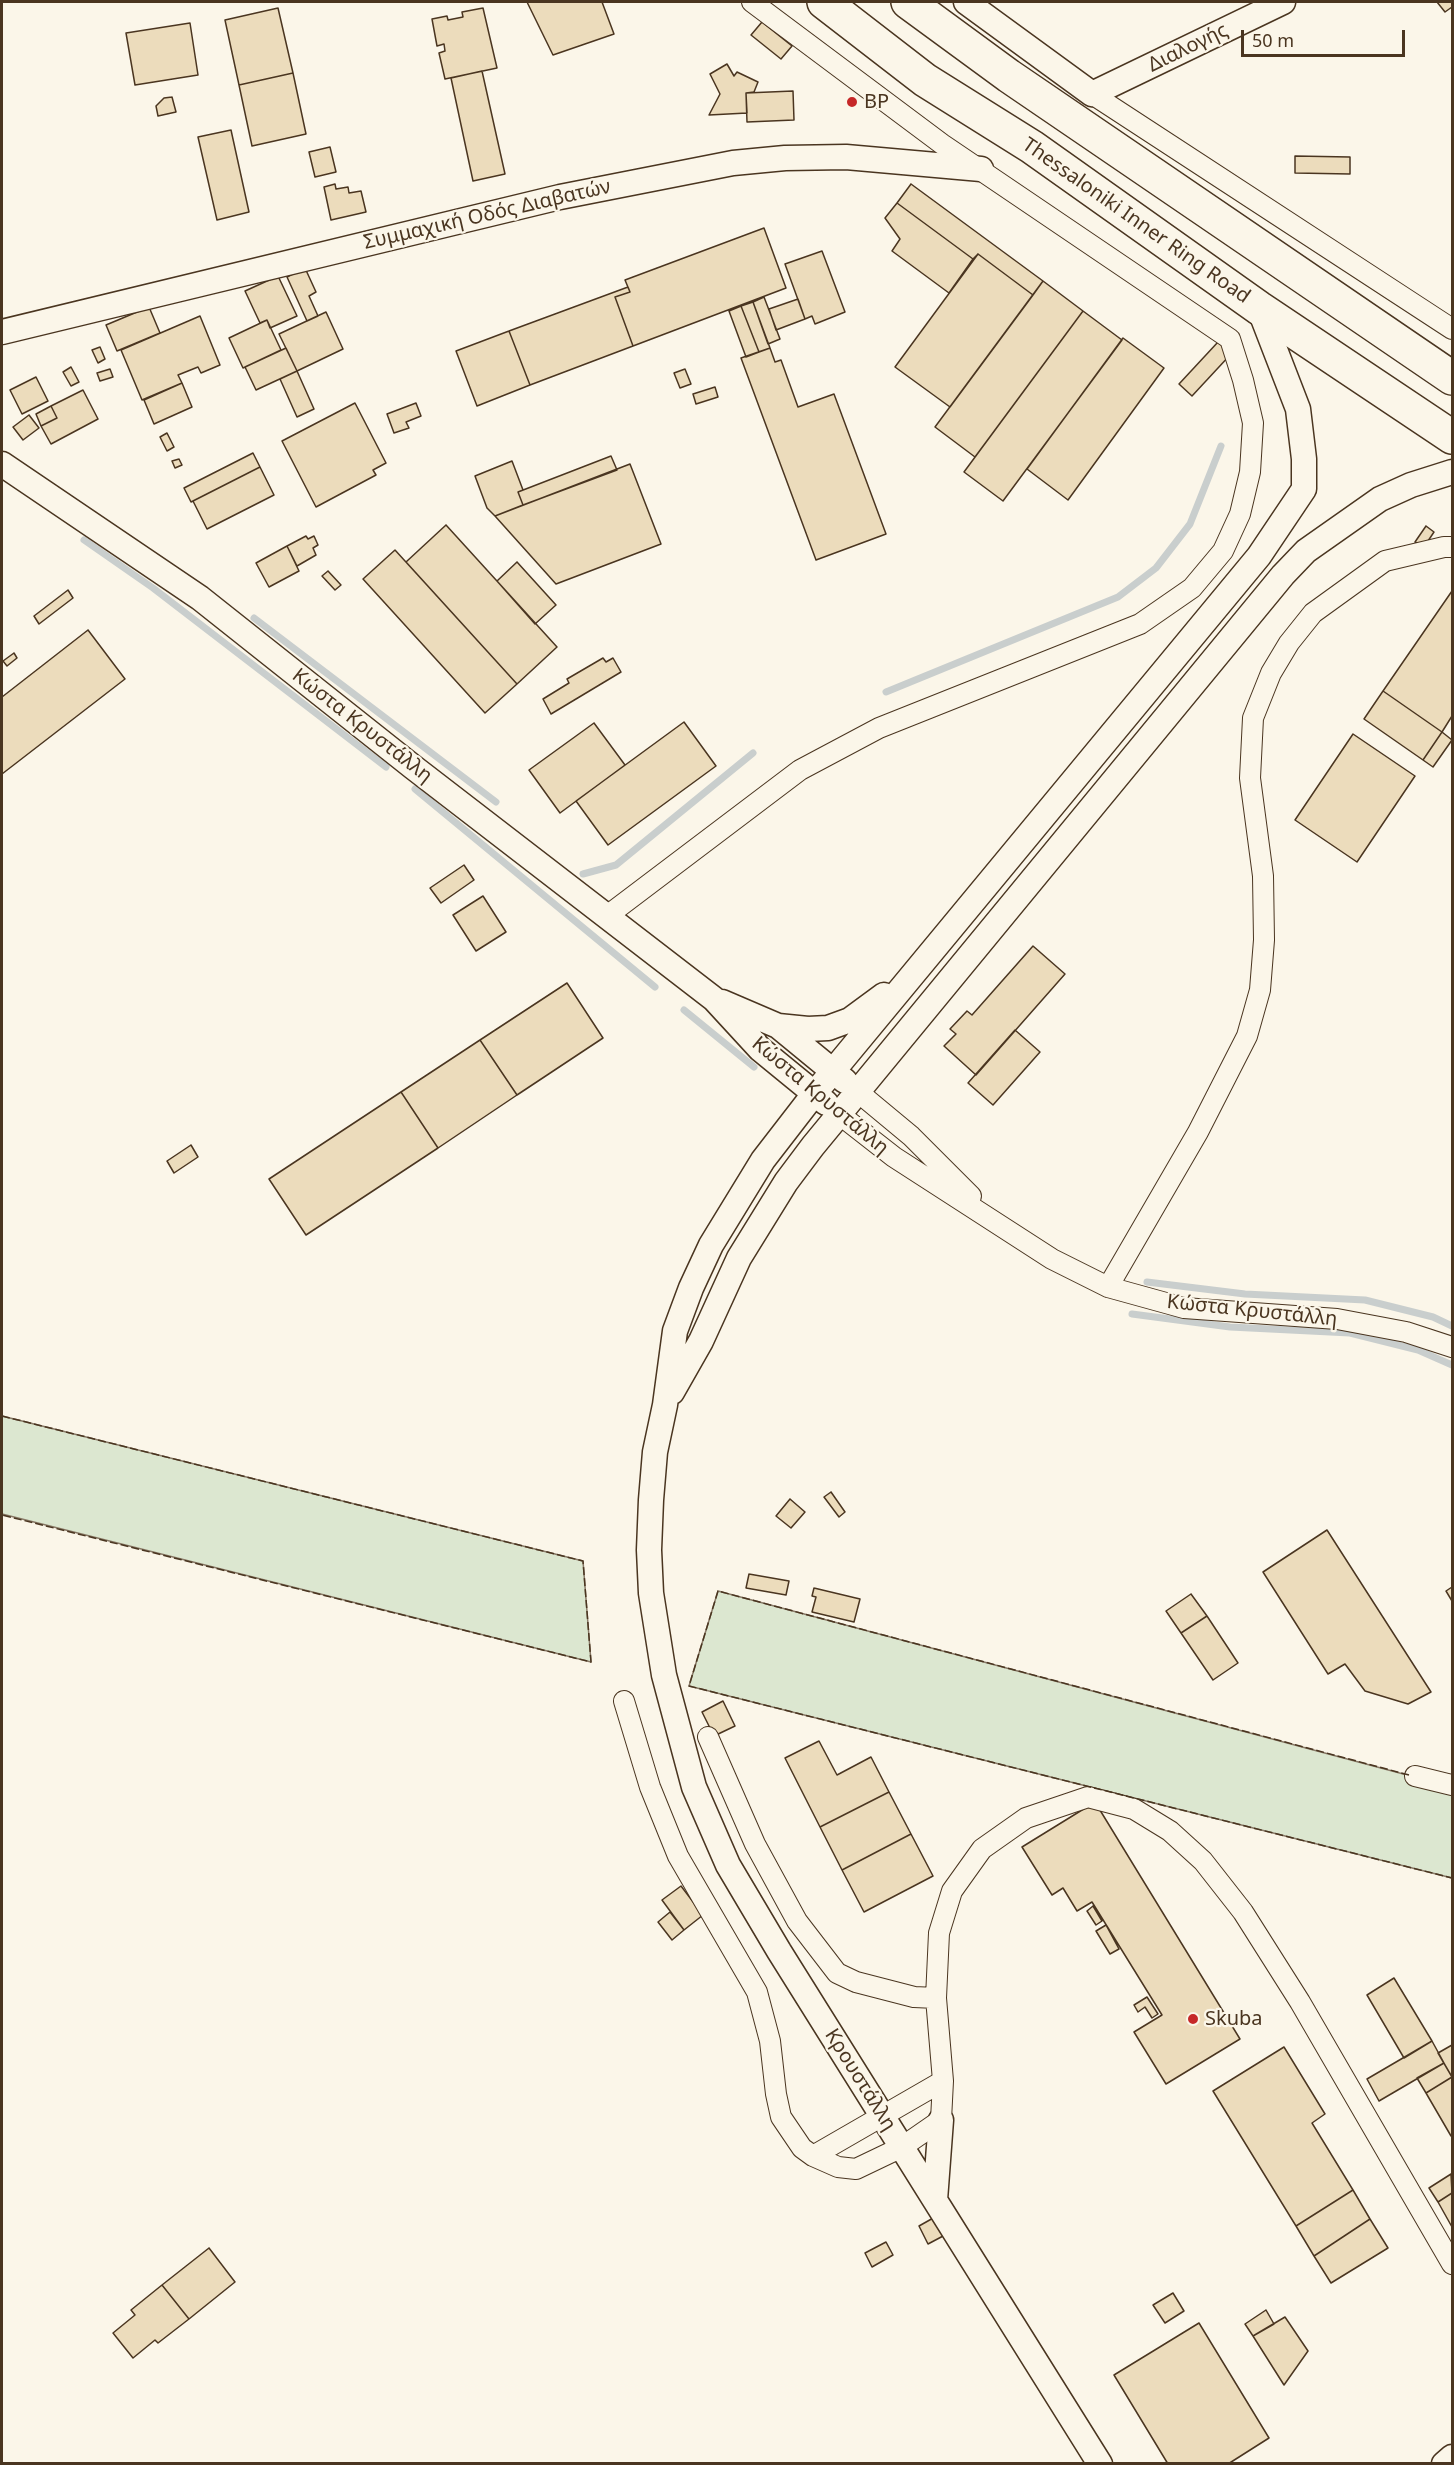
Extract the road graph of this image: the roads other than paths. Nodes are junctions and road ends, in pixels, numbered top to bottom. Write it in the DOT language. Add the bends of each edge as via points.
graph roads {
  1 [pos="752,2"];
  2 [pos="824,2"];
  3 [pos="908,2"];
  4 [pos="966,2"];
  5 [pos="1283,2"];
  6 [pos="1092,94"];
  7 [pos="981,169"];
  8 [pos="1259,308"];
  9 [pos="1452,329"];
  10 [pos="2,332"];
  11 [pos="1452,378"];
  12 [pos="1452,437"];
  13 [pos="2,464"];
  14 [pos="1452,472"];
  15 [pos="1452,547"];
  16 [pos="607,916"];
  17 [pos="931,955"];
  18 [pos="714,999"];
  19 [pos="778,1026"];
  20 [pos="834,1071"];
  21 [pos="858,1092"];
  22 [pos="814,1094"];
  23 [pos="839,1114"];
  24 [pos="996,1222"];
  25 [pos="1108,1287"];
  26 [pos="1452,1347"];
  27 [pos="665,1405"];
  28 [pos="624,1701"];
  29 [pos="708,1737"];
  30 [pos="1415,1776"];
  31 [pos="1452,1785"];
  32 [pos="936,1998"];
  33 [pos="943,2081"];
  34 [pos="883,2116"];
  35 [pos="941,2120"];
  36 [pos="902,2147"];
  37 [pos="813,2156"];
  38 [pos="935,2200"];
  39 [pos="1452,2264"];
  40 [pos="1452,2457"];
  41 [pos="1100,2463"];
  42 [pos="1444,2463"];
  1 -- 7 [label="street"];
  2 -- 8 [label="highway, Thessaloniki Inner Ring Road" via="925,80 1032,147"];
  3 -- 11 [label="highway" via="1009,76"];
  4 -- 6 [label="street"];
  5 -- 6 [label="street, Διαλογής"];
  6 -- 9 [label="street"];
  7 -- 10 [label="street, Συμμαχική Οδός Διαβατών" via="846,157 733,163 560,197"];
  7 -- 16 [label="street" via="1230,339 1253,423 1250,472 1240,514 1223,551 1192,588 1140,624 879,728 800,770"];
  8 -- 12 [label="highway, Thessaloniki Inner Ring Road"];
  8 -- 17 [label="street" via="1298,409 1304,489 1259,556"];
  13 -- 16 [label="street, Κώστα Κρυστάλλη" via="200,598"];
  14 -- 21 [label="street" via="1380,499 1306,551 1283,575"];
  15 -- 25 [label="street" via="1385,561 1313,613 1271,673 1253,718 1250,778 1263,876 1260,990 1238,1055"];
  16 -- 18 [label="street, Κώστα Κρυστάλλη"];
  17 -- 19 [label="street" via="850,1020 828,1028"];
  17 -- 20 [label="street"];
  18 -- 19 [label="street, Κώστα Κρυστάλλη"];
  18 -- 22 [label="street, Κώστα Κρυστάλλη" via="760,1049"];
  19 -- 20 [label="street, Κώστα Κρυστάλλη"];
  20 -- 21 [label="street, Κώστα Κρυστάλλη"];
  20 -- 22 [label="street"];
  21 -- 23 [label="street"];
  21 -- 24 [label="street, Κώστα Κρυστάλλη" via="911,1136"];
  22 -- 23 [label="street, Κώστα Κρυστάλλη"];
  22 -- 27 [label="street" via="763,1161 711,1245 675,1331"];
  23 -- 24 [label="street, Κώστα Κρυστάλλη" via="894,1157"];
  23 -- 27 [label="street" via="761,1219"];
  24 -- 25 [label="street, Κώστα Κρυστάλλη" via="1052,1259"];
  25 -- 26 [label="street, Κώστα Κρυστάλλη" via="1184,1308 1337,1319 1406,1332"];
  27 -- 34 [label="street, Κρουστάλλη" via="655,1452 649,1550 652,1605 664,1675 694,1787 728,1865"];
  28 -- 37 [label="street" via="650,1787 678,1856 757,1992 770,2041 781,2117 802,2148"];
  29 -- 32 [label="street" via="755,1844 781,1892 797,1921 837,1973 914,1998"];
  30 -- 31 [label="street"];
  32 -- 33 [label="street"];
  32 -- 39 [label="street" via="939,1933 952,1891 982,1849 1026,1818 1088,1797 1134,1809 1170,1831 1203,1861 1243,1912 1300,2002"];
  33 -- 34 [label="street"];
  33 -- 35 [label="street"];
  34 -- 36 [label="street, Κρουστάλλη"];
  34 -- 37 [label="street"];
  35 -- 36 [label="street"];
  35 -- 38 [label="street"];
  36 -- 37 [label="street" via="856,2169 838,2167"];
  36 -- 38 [label="street, Κρουστάλλη"];
  38 -- 41 [label="street, Κρουστάλλη"];
  40 -- 42 [label="street"];
}
